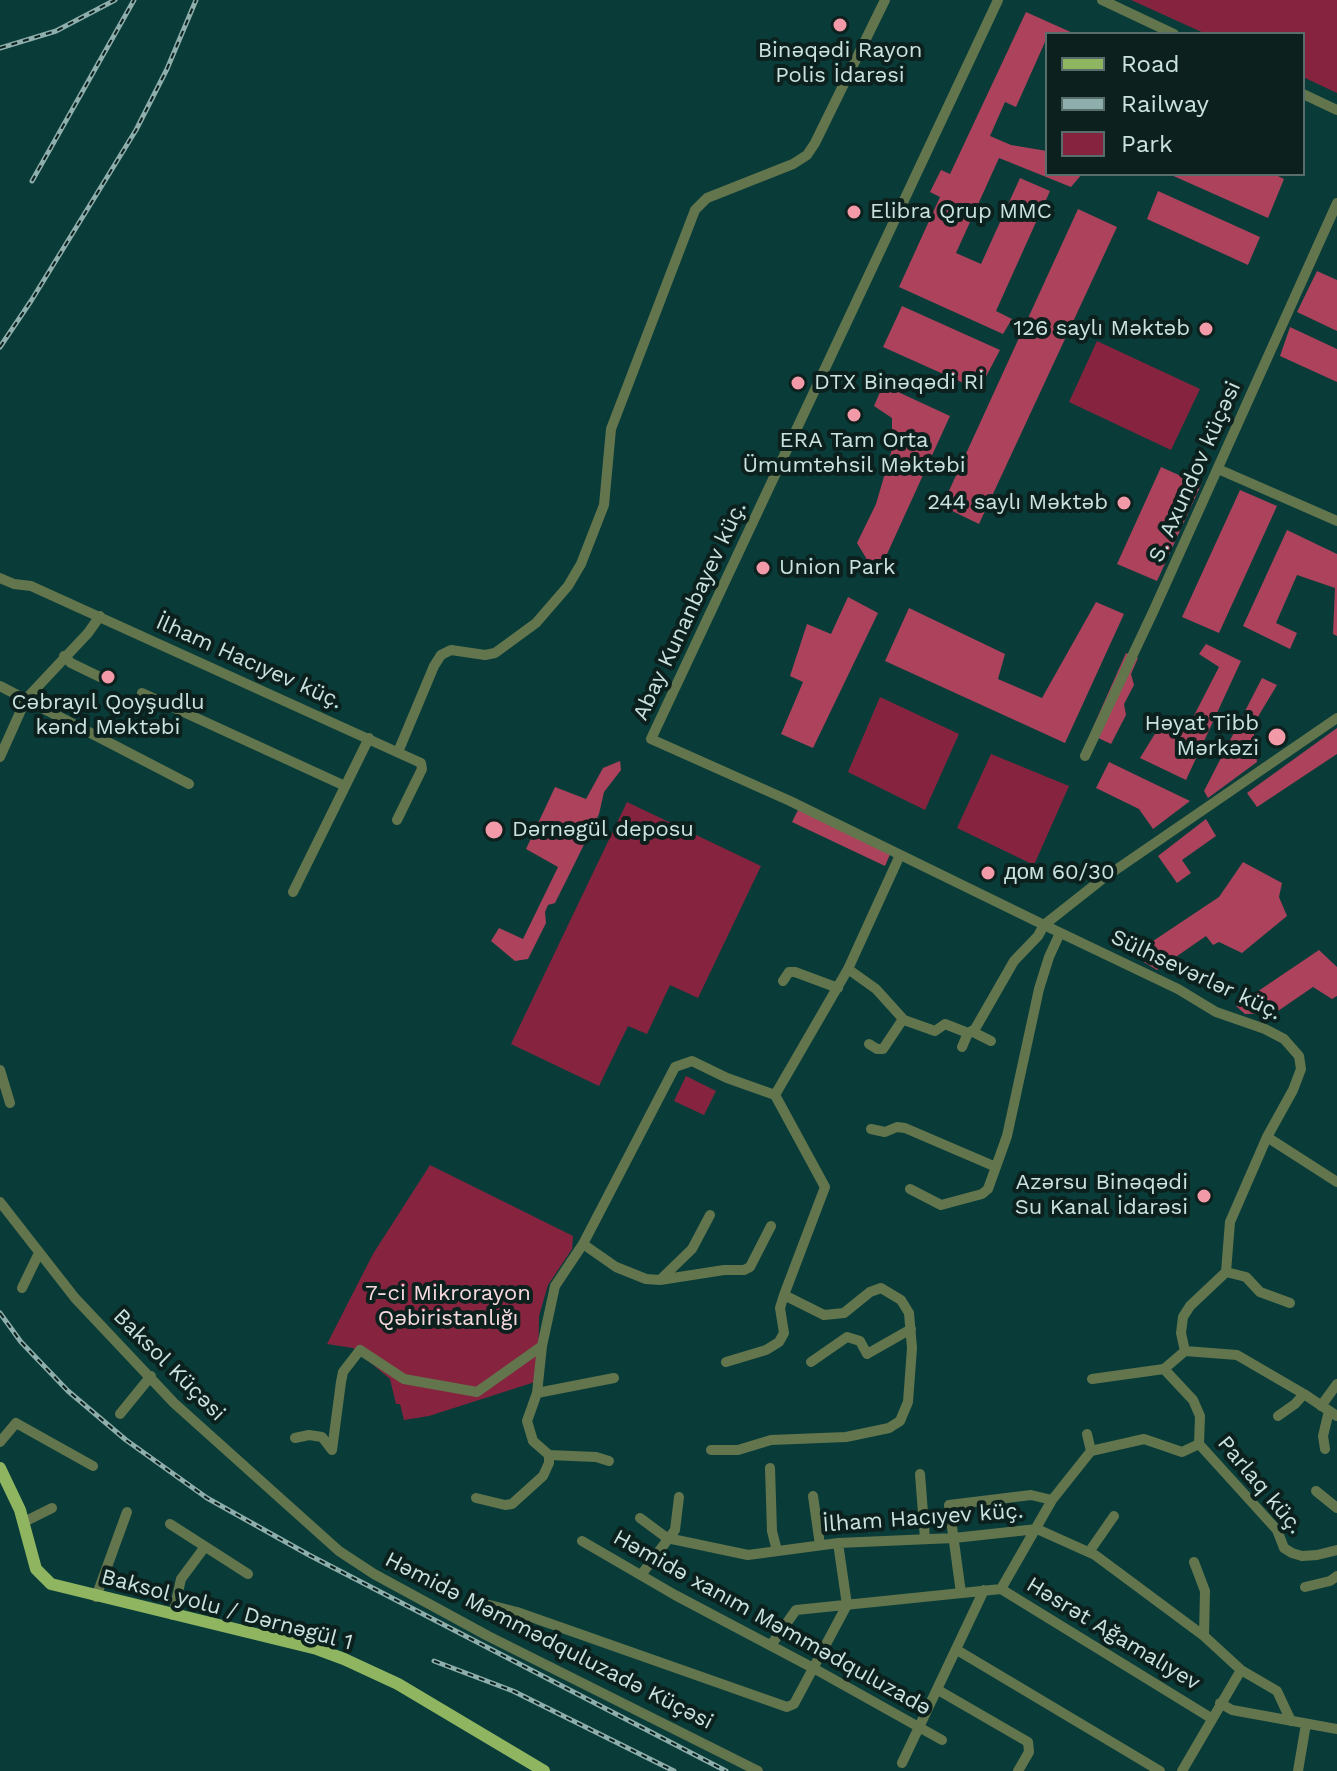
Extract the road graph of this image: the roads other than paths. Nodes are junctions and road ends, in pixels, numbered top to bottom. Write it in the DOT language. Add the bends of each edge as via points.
graph roads {
  1 [pos="885,0"];
  2 [pos="998,0"];
  3 [pos="1102,0"];
  4 [pos="1170,32"];
  5 [pos="1305,95"];
  6 [pos="1337,110"];
  7 [pos="1337,203"];
  8 [pos="1218,469"];
  9 [pos="1337,521"];
  10 [pos="0,578"];
  11 [pos="100,616"];
  12 [pos="64,656"];
  13 [pos="100,677"];
  14 [pos="0,686"];
  15 [pos="142,693"];
  16 [pos="26,699"];
  17 [pos="1337,718"];
  18 [pos="369,738"];
  19 [pos="1,749"];
  20 [pos="398,752"];
  21 [pos="1085,756"];
  22 [pos="189,784"];
  23 [pos="345,786"];
  24 [pos="397,820"];
  25 [pos="900,855"];
  26 [pos="293,892"];
  27 [pos="1044,925"];
  28 [pos="1060,933"];
  29 [pos="848,969"];
  30 [pos="783,981"];
  31 [pos="838,988"];
  32 [pos="903,1019"];
  33 [pos="970,1032"];
  34 [pos="991,1041"];
  35 [pos="869,1044"];
  36 [pos="962,1047"];
  37 [pos="0,1070"];
  38 [pos="775,1095"];
  39 [pos="10,1103"];
  40 [pos="871,1129"];
  41 [pos="1267,1137"];
  42 [pos="996,1167"];
  43 [pos="1337,1182"];
  44 [pos="910,1189"];
  45 [pos="0,1202"];
  46 [pos="710,1215"];
  47 [pos="771,1226"];
  48 [pos="583,1244"];
  49 [pos="39,1253"];
  50 [pos="1226,1272"];
  51 [pos="660,1280"];
  52 [pos="22,1288"];
  53 [pos="784,1295"];
  54 [pos="1290,1303"];
  55 [pos="911,1329"];
  56 [pos="542,1346"];
  57 [pos="1185,1351"];
  58 [pos="726,1362"];
  59 [pos="811,1362"];
  60 [pos="1164,1369"];
  61 [pos="151,1376"];
  62 [pos="614,1378"];
  63 [pos="1092,1379"];
  64 [pos="1337,1384"];
  65 [pos="537,1393"];
  66 [pos="1304,1394"];
  67 [pos="1329,1411"];
  68 [pos="120,1414"];
  69 [pos="1278,1416"];
  70 [pos="1087,1434"];
  71 [pos="295,1438"];
  72 [pos="0,1442"];
  73 [pos="1199,1444"];
  74 [pos="1325,1449"];
  75 [pos="711,1450"];
  76 [pos="1091,1451"];
  77 [pos="549,1455"];
  78 [pos="609,1461"];
  79 [pos="93,1466"];
  80 [pos="0,1468"];
  81 [pos="770,1468"];
  82 [pos="920,1474"];
  83 [pos="1316,1491"];
  84 [pos="813,1496"];
  85 [pos="679,1497"];
  86 [pos="476,1498"];
  87 [pos="1052,1500"];
  88 [pos="52,1508"];
  89 [pos="1337,1508"];
  90 [pos="127,1512"];
  91 [pos="1114,1516"];
  92 [pos="640,1518"];
  93 [pos="24,1522"];
  94 [pos="170,1524"];
  95 [pos="1037,1529"];
  96 [pos="667,1538"];
  97 [pos="954,1538"];
  98 [pos="326,1539"];
  99 [pos="925,1539"];
  100 [pos="582,1541"];
  101 [pos="838,1543"];
  102 [pos="820,1545"];
  103 [pos="204,1548"];
  104 [pos="1337,1550"];
  105 [pos="777,1551"];
  106 [pos="1089,1552"];
  107 [pos="1194,1562"];
  108 [pos="248,1574"];
  109 [pos="641,1575"];
  110 [pos="1337,1576"];
  111 [pos="1305,1587"];
  112 [pos="1001,1589"];
  113 [pos="984,1590"];
  114 [pos="961,1593"];
  115 [pos="96,1597"];
  116 [pos="474,1601"];
  117 [pos="847,1605"];
  118 [pos="173,1615"];
  119 [pos="1204,1636"];
  120 [pos="771,1645"];
  121 [pos="957,1650"];
  122 [pos="815,1669"];
  123 [pos="1241,1670"];
  124 [pos="938,1690"];
  125 [pos="1220,1703"];
  126 [pos="1211,1718"];
  127 [pos="1291,1721"];
  128 [pos="1306,1724"];
  129 [pos="921,1728"];
  130 [pos="1337,1729"];
  131 [pos="942,1740"];
  132 [pos="902,1763"];
  133 [pos="544,1771"];
  134 [pos="758,1771"];
  135 [pos="1018,1771"];
  136 [pos="1160,1771"];
  137 [pos="1182,1771"];
  138 [pos="1298,1771"];
  1 -- 20 [label="street" via="811,150 793,164 707,198 695,210 611,429 604,505 568,586 536,623 495,653 451,650 441,655"];
  2 -- 25 [label="street, Abay Kunanbayev küç." via="651,739"];
  3 -- 4 [label="street"];
  5 -- 6 [label="street"];
  7 -- 8 [label="street, S. Axundov küçəsi"];
  8 -- 9 [label="street"];
  8 -- 21 [label="street, S. Axundov küçəsi"];
  10 -- 11 [label="street, İlham Hacıyev küç."];
  11 -- 12 [label="street"];
  11 -- 18 [label="street, İlham Hacıyev küç."];
  12 -- 13 [label="street"];
  12 -- 16 [label="street"];
  14 -- 16 [label="street"];
  15 -- 23 [label="street"];
  16 -- 19 [label="street"];
  16 -- 22 [label="street"];
  17 -- 27 [label="street"];
  18 -- 20 [label="street, İlham Hacıyev küç."];
  18 -- 23 [label="street"];
  20 -- 24 [label="street, İlham Hacıyev küç." via="421,763 422,769"];
  23 -- 26 [label="street"];
  25 -- 27 [label="street, Abay Kunanbayev küç."];
  25 -- 29 [label="street"];
  27 -- 28 [label="street, Sülhsevərlər küç."];
  27 -- 33 [label="street" via="1014,961"];
  28 -- 41 [label="street, Sülhsevərlər küç." via="1216,1012 1284,1039 1299,1056 1301,1069"];
  28 -- 42 [label="street" via="1039,989"];
  29 -- 31 [label="street"];
  29 -- 32 [label="street" via="876,989"];
  30 -- 31 [label="street" via="795,972"];
  31 -- 38 [label="street"];
  32 -- 33 [label="street" via="935,1031 945,1024"];
  32 -- 35 [label="street" via="883,1049"];
  33 -- 34 [label="street"];
  33 -- 36 [label="street"];
  37 -- 39 [label="street"];
  38 -- 48 [label="street" via="692,1061 675,1067"];
  38 -- 53 [label="street" via="825,1187"];
  40 -- 42 [label="street" via="905,1128"];
  41 -- 43 [label="street"];
  41 -- 50 [label="street" via="1230,1222"];
  42 -- 44 [label="street" via="982,1194 941,1205"];
  45 -- 49 [label="street, Baksol Küçəsi"];
  46 -- 51 [label="street" via="692,1249"];
  47 -- 51 [label="street" via="744,1270"];
  48 -- 51 [label="street" via="616,1267"];
  48 -- 56 [label="street" via="555,1286"];
  49 -- 52 [label="street"];
  49 -- 61 [label="street, Baksol Küçəsi"];
  50 -- 54 [label="street" via="1246,1277 1260,1292"];
  50 -- 57 [label="street" via="1183,1317"];
  53 -- 55 [label="street" via="824,1315 844,1313 881,1288 901,1300"];
  53 -- 58 [label="street" via="784,1333 779,1342"];
  55 -- 59 [label="street" via="867,1354 860,1341 847,1337"];
  55 -- 75 [label="street" via="908,1402 900,1421 889,1428"];
  56 -- 65 [label="street"];
  56 -- 71 [label="street" via="477,1392 404,1379 360,1350 343,1372 337,1393 332,1450 322,1437"];
  57 -- 60 [label="street"];
  57 -- 66 [label="street" via="1237,1355"];
  60 -- 63 [label="street"];
  60 -- 73 [label="street" via="1193,1400 1200,1416"];
  61 -- 68 [label="street"];
  61 -- 98 [label="street, Baksol Küçəsi" via="174,1403"];
  62 -- 65 [label="street"];
  64 -- 67 [label="street"];
  65 -- 77 [label="street" via="527,1421 533,1441"];
  66 -- 67 [label="street"];
  66 -- 69 [label="street"];
  67 -- 74 [label="street"];
  70 -- 76 [label="street"];
  72 -- 79 [label="street" via="16,1423"];
  73 -- 76 [label="street" via="1182,1452 1144,1439"];
  73 -- 104 [label="street, Parlaq küç." via="1277,1530 1284,1548 1302,1556"];
  76 -- 87 [label="street"];
  77 -- 78 [label="street"];
  77 -- 86 [label="street" via="543,1476 512,1504"];
  80 -- 93 [label="main road, Baksol yolu / Dərnəgül 1"];
  81 -- 105 [label="street"];
  82 -- 99 [label="street"];
  83 -- 89 [label="street"];
  84 -- 102 [label="street"];
  85 -- 96 [label="street" via="675,1530"];
  87 -- 95 [label="street"];
  87 -- 97 [label="street" via="1031,1495 949,1505"];
  88 -- 93 [label="street"];
  90 -- 115 [label="street"];
  91 -- 106 [label="street"];
  92 -- 96 [label="street, İlham Hacıyev küç."];
  93 -- 115 [label="main road, Baksol yolu / Dərnəgül 1" via="39,1574 51,1584"];
  94 -- 103 [label="street"];
  95 -- 97 [label="street, İlham Hacıyev küç."];
  95 -- 106 [label="street, İlham Hacıyev küç."];
  95 -- 112 [label="street"];
  96 -- 105 [label="street, İlham Hacıyev küç." via="748,1555"];
  96 -- 109 [label="street"];
  97 -- 99 [label="street, İlham Hacıyev küç."];
  97 -- 114 [label="street"];
  98 -- 134 [label="street, Həmidə Məmmədquluzadə Küçəsi" via="374,1574 488,1636"];
  99 -- 101 [label="street, İlham Hacıyev küç."];
  100 -- 109 [label="street, Həmidə xanım Məmmədquluzadə"];
  101 -- 102 [label="street, İlham Hacıyev küç."];
  101 -- 117 [label="street"];
  102 -- 105 [label="street, İlham Hacıyev küç."];
  103 -- 108 [label="street"];
  103 -- 118 [label="street" via="181,1579"];
  106 -- 119 [label="street, İlham Hacıyev küç."];
  107 -- 119 [label="street" via="1205,1591"];
  109 -- 120 [label="street, Həmidə xanım Məmmədquluzadə"];
  110 -- 111 [label="street"];
  112 -- 113 [label="street, Həsrət Ağamalıyev"];
  112 -- 126 [label="street, Həsrət Ağamalıyev"];
  113 -- 114 [label="street, Həsrət Ağamalıyev"];
  113 -- 121 [label="street"];
  114 -- 117 [label="street, Həsrət Ağamalıyev"];
  115 -- 118 [label="main road, Baksol yolu / Dərnəgül 1"];
  116 -- 122 [label="street, Həmidə Məmmədquluzadə Küçəsi" via="779,1706 794,1704"];
  117 -- 120 [label="street, Həsrət Ağamalıyev" via="796,1610"];
  117 -- 122 [label="street, Həmidə Məmmədquluzadə Küçəsi"];
  118 -- 133 [label="main road, Baksol yolu / Dərnəgül 1" via="317,1649 355,1664"];
  119 -- 123 [label="street, İlham Hacıyev küç."];
  120 -- 122 [label="street, Həmidə xanım Məmmədquluzadə"];
  121 -- 124 [label="street"];
  121 -- 136 [label="street"];
  122 -- 129 [label="street, Həmidə xanım Məmmədquluzadə"];
  123 -- 125 [label="street"];
  123 -- 127 [label="street, İlham Hacıyev küç." via="1277,1691"];
  124 -- 129 [label="street"];
  124 -- 135 [label="street, Həmidə xanım Məmmədquluzadə" via="1028,1742 1029,1752"];
  125 -- 126 [label="street"];
  125 -- 127 [label="street, Həsrət Ağamalıyev"];
  126 -- 137 [label="street"];
  127 -- 128 [label="street, Həsrət Ağamalıyev"];
  128 -- 130 [label="street, Həsrət Ağamalıyev"];
  128 -- 138 [label="street"];
  129 -- 131 [label="street, Həmidə xanım Məmmədquluzadə"];
  129 -- 132 [label="street"];
}
